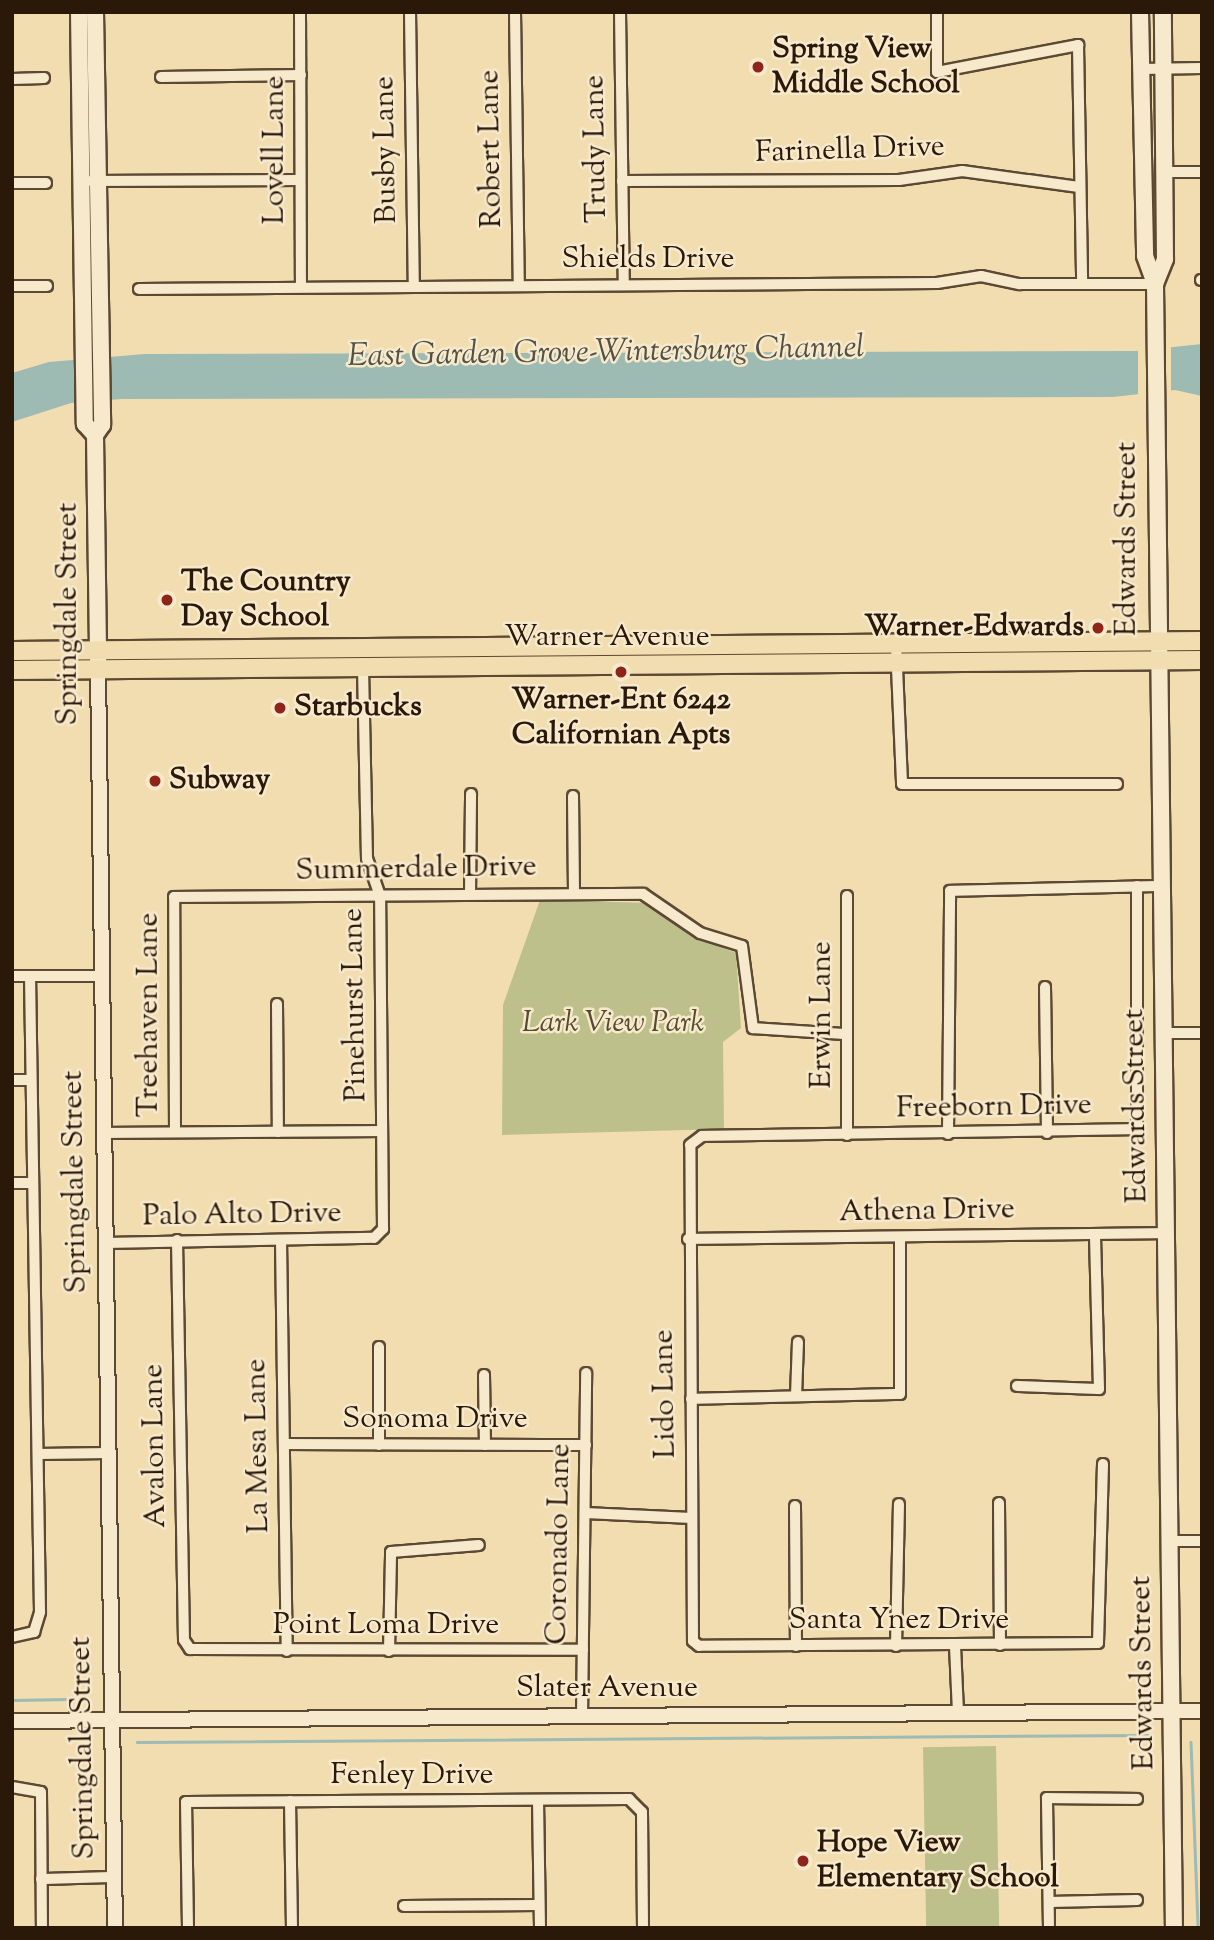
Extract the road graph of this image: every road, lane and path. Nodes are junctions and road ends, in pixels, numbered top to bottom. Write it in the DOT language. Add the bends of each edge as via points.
graph roads {
  1 [pos="79,12"];
  2 [pos="95,12"];
  3 [pos="300,12"];
  4 [pos="410,12"];
  5 [pos="515,12"];
  6 [pos="620,12"];
  7 [pos="937,12"];
  8 [pos="1140,12"];
  9 [pos="1163,12"];
  10 [pos="1164,68"];
  11 [pos="1202,68"];
  12 [pos="1141,69"];
  13 [pos="301,75"];
  14 [pos="161,77"];
  15 [pos="44,78"];
  16 [pos="12,79"];
  17 [pos="1165,172"];
  18 [pos="1202,172"];
  19 [pos="300,180"];
  20 [pos="90,181"];
  21 [pos="622,181"];
  22 [pos="12,183"];
  23 [pos="46,183"];
  24 [pos="1079,187"];
  25 [pos="624,284"];
  26 [pos="1082,284"];
  27 [pos="1155,284"];
  28 [pos="519,285"];
  29 [pos="12,286"];
  30 [pos="47,286"];
  31 [pos="301,287"];
  32 [pos="414,287"];
  33 [pos="139,289"];
  34 [pos="1202,641"];
  35 [pos="896,645"];
  36 [pos="285,649"];
  37 [pos="362,649"];
  38 [pos="12,651"];
  39 [pos="1157,651"];
  40 [pos="98,660"];
  41 [pos="1202,660"];
  42 [pos="896,664"];
  43 [pos="215,667"];
  44 [pos="363,668"];
  45 [pos="12,670"];
  46 [pos="1117,785"];
  47 [pos="471,794"];
  48 [pos="573,796"];
  49 [pos="1137,886"];
  50 [pos="1162,886"];
  51 [pos="574,893"];
  52 [pos="470,894"];
  53 [pos="380,896"];
  54 [pos="847,896"];
  55 [pos="174,897"];
  56 [pos="12,976"];
  57 [pos="30,976"];
  58 [pos="101,976"];
  59 [pos="1045,987"];
  60 [pos="277,1004"];
  61 [pos="1163,1033"];
  62 [pos="1202,1033"];
  63 [pos="847,1034"];
  64 [pos="12,1080"];
  65 [pos="31,1080"];
  66 [pos="382,1131"];
  67 [pos="175,1132"];
  68 [pos="278,1132"];
  69 [pos="103,1133"];
  70 [pos="1047,1133"];
  71 [pos="948,1134"];
  72 [pos="847,1135"];
  73 [pos="693,1140"];
  74 [pos="12,1183"];
  75 [pos="32,1183"];
  76 [pos="1167,1233"];
  77 [pos="1095,1234"];
  78 [pos="380,1236"];
  79 [pos="900,1237"];
  80 [pos="177,1240"];
  81 [pos="281,1240"];
  82 [pos="688,1240"];
  83 [pos="105,1243"];
  84 [pos="799,1342"];
  85 [pos="379,1347"];
  86 [pos="586,1373"];
  87 [pos="484,1375"];
  88 [pos="1017,1386"];
  89 [pos="796,1396"];
  90 [pos="691,1399"];
  91 [pos="284,1444"];
  92 [pos="379,1445"];
  93 [pos="485,1445"];
  94 [pos="586,1445"];
  95 [pos="108,1453"];
  96 [pos="38,1454"];
  97 [pos="1103,1464"];
  98 [pos="999,1503"];
  99 [pos="899,1504"];
  100 [pos="794,1506"];
  101 [pos="585,1513"];
  102 [pos="692,1518"];
  103 [pos="1171,1541"];
  104 [pos="1202,1541"];
  105 [pos="479,1545"];
  106 [pos="12,1637"];
  107 [pos="1000,1645"];
  108 [pos="699,1646"];
  109 [pos="796,1646"];
  110 [pos="896,1646"];
  111 [pos="955,1646"];
  112 [pos="190,1649"];
  113 [pos="583,1650"];
  114 [pos="287,1651"];
  115 [pos="389,1651"];
  116 [pos="1174,1711"];
  117 [pos="1202,1711"];
  118 [pos="958,1713"];
  119 [pos="582,1716"];
  120 [pos="112,1720"];
  121 [pos="12,1721"];
  122 [pos="12,1787"];
  123 [pos="1137,1799"];
  124 [pos="538,1800"];
  125 [pos="290,1801"];
  126 [pos="114,1877"];
  127 [pos="41,1879"];
  128 [pos="1138,1900"];
  129 [pos="1049,1902"];
  130 [pos="539,1905"];
  131 [pos="404,1906"];
  132 [pos="42,1928"];
  133 [pos="115,1928"];
  134 [pos="188,1928"];
  135 [pos="292,1928"];
  136 [pos="540,1928"];
  137 [pos="643,1928"];
  138 [pos="1049,1928"];
  139 [pos="1174,1928"];
  1 -- 20 [label="main road, Springdale Street"];
  2 -- 20 [label="main road, Springdale Street"];
  3 -- 13 [label="street, Lovell Lane"];
  4 -- 32 [label="street, Busby Lane"];
  5 -- 28 [label="street, Robert Lane"];
  6 -- 21 [label="street, Trudy Lane"];
  7 -- 24 [label="street" via="937,72 1078,45"];
  8 -- 12 [label="main road, Edwards Street"];
  9 -- 10 [label="main road, Edwards Street"];
  10 -- 11 [label="street"];
  10 -- 12 [label="street"];
  10 -- 17 [label="main road, Edwards Street"];
  12 -- 27 [label="main road, Edwards Street" via="1145,257"];
  13 -- 14 [label="street"];
  13 -- 19 [label="street, Lovell Lane"];
  15 -- 16 [label="street"];
  17 -- 18 [label="street"];
  17 -- 27 [label="main road, Edwards Street" via="1165,259"];
  19 -- 20 [label="street"];
  19 -- 31 [label="street, Lovell Lane"];
  20 -- 40 [label="main road, Springdale Street" via="93,358 85,424 95,435"];
  21 -- 24 [label="street, Farinella Drive" via="899,180 962,171"];
  21 -- 25 [label="street, Trudy Lane"];
  22 -- 23 [label="street"];
  24 -- 26 [label="street"];
  25 -- 26 [label="street, Shields Drive" via="937,283 981,276 1020,284"];
  25 -- 28 [label="street, Shields Drive"];
  26 -- 27 [label="street, Shields Drive"];
  27 -- 39 [label="main road, Edwards Street"];
  28 -- 32 [label="street, Shields Drive"];
  29 -- 30 [label="street"];
  31 -- 32 [label="street, Shields Drive"];
  31 -- 33 [label="street, Shields Drive"];
  34 -- 39 [label="main road, Warner Avenue"];
  35 -- 37 [label="main road, Warner Avenue"];
  35 -- 39 [label="main road, Warner Avenue"];
  35 -- 42 [label="street"];
  36 -- 37 [label="main road, Warner Avenue"];
  36 -- 40 [label="main road, Warner Avenue"];
  36 -- 43 [label="main road" via="218,658"];
  37 -- 44 [label="street, Pinehurst Lane"];
  38 -- 40 [label="main road, Warner Avenue"];
  39 -- 41 [label="main road, Warner Avenue"];
  39 -- 42 [label="main road, Warner Avenue"];
  39 -- 50 [label="main road, Edwards Street"];
  40 -- 43 [label="main road, Warner Avenue"];
  40 -- 45 [label="main road, Warner Avenue"];
  40 -- 58 [label="street, Springdale Street"];
  42 -- 44 [label="main road, Warner Avenue"];
  42 -- 46 [label="street" via="902,784"];
  43 -- 44 [label="main road, Warner Avenue"];
  44 -- 53 [label="street, Pinehurst Lane" via="367,859"];
  47 -- 52 [label="street"];
  48 -- 51 [label="street"];
  49 -- 50 [label="street"];
  49 -- 70 [label="street, Freeborn Drive" via="1140,1123 1132,1130"];
  49 -- 71 [label="street" via="950,891"];
  50 -- 61 [label="main road, Edwards Street"];
  51 -- 52 [label="street, Summerdale Drive"];
  51 -- 63 [label="street, Summerdale Drive" via="657,898 701,933 742,946 753,1028 767,1034"];
  52 -- 53 [label="street, Summerdale Drive"];
  53 -- 55 [label="street, Summerdale Drive"];
  53 -- 66 [label="street, Pinehurst Lane"];
  54 -- 63 [label="street, Erwin Lane"];
  55 -- 67 [label="street, Treehaven Lane"];
  56 -- 57 [label="street"];
  57 -- 58 [label="street"];
  57 -- 65 [label="street"];
  58 -- 69 [label="street, Springdale Street"];
  59 -- 70 [label="street"];
  60 -- 68 [label="street"];
  61 -- 62 [label="street"];
  61 -- 76 [label="main road, Edwards Street"];
  63 -- 72 [label="street, Erwin Lane"];
  64 -- 65 [label="street"];
  65 -- 75 [label="street"];
  66 -- 68 [label="street"];
  66 -- 78 [label="street, Pinehurst Lane"];
  67 -- 68 [label="street"];
  67 -- 69 [label="street"];
  69 -- 83 [label="street, Springdale Street"];
  70 -- 71 [label="street, Freeborn Drive"];
  71 -- 72 [label="street, Freeborn Drive"];
  72 -- 73 [label="street, Freeborn Drive"];
  73 -- 82 [label="street, Lido Lane" via="687,1155"];
  74 -- 75 [label="street"];
  75 -- 96 [label="street"];
  76 -- 77 [label="street, Athena Drive"];
  76 -- 103 [label="main road, Edwards Street"];
  77 -- 79 [label="street, Athena Drive"];
  77 -- 88 [label="street" via="1099,1390"];
  78 -- 81 [label="street, Palo Alto Drive"];
  79 -- 82 [label="street, Athena Drive"];
  79 -- 89 [label="street" via="900,1394"];
  80 -- 81 [label="street, Palo Alto Drive"];
  80 -- 83 [label="street, Palo Alto Drive"];
  80 -- 112 [label="street, Avalon Lane" via="184,1640"];
  81 -- 91 [label="street, La Mesa Lane"];
  82 -- 90 [label="street, Lido Lane"];
  83 -- 95 [label="street, Springdale Street"];
  84 -- 89 [label="street"];
  85 -- 92 [label="street"];
  86 -- 94 [label="street, Coronado Lane"];
  87 -- 93 [label="street"];
  89 -- 90 [label="street"];
  90 -- 102 [label="street, Lido Lane"];
  91 -- 92 [label="street, Sonoma Drive"];
  91 -- 114 [label="street, La Mesa Lane"];
  92 -- 93 [label="street, Sonoma Drive"];
  93 -- 94 [label="street, Sonoma Drive"];
  94 -- 101 [label="street, Coronado Lane"];
  95 -- 96 [label="street"];
  95 -- 120 [label="street, Springdale Street"];
  96 -- 106 [label="street" via="40,1612 34,1632"];
  97 -- 107 [label="street, Santa Ynez Drive" via="1100,1642"];
  98 -- 107 [label="street"];
  99 -- 110 [label="street"];
  100 -- 109 [label="street"];
  101 -- 102 [label="street"];
  101 -- 113 [label="street, Coronado Lane"];
  102 -- 108 [label="street, Lido Lane" via="692,1631"];
  103 -- 104 [label="street"];
  103 -- 116 [label="main road, Edwards Street"];
  105 -- 115 [label="street" via="391,1552"];
  107 -- 111 [label="street, Santa Ynez Drive"];
  108 -- 109 [label="street, Santa Ynez Drive"];
  109 -- 110 [label="street, Santa Ynez Drive"];
  110 -- 111 [label="street, Santa Ynez Drive"];
  111 -- 118 [label="street"];
  112 -- 114 [label="street, Point Loma Drive"];
  113 -- 115 [label="street, Point Loma Drive"];
  113 -- 119 [label="street, Coronado Lane"];
  114 -- 115 [label="street, Point Loma Drive"];
  116 -- 117 [label="street, Slater Avenue"];
  116 -- 118 [label="street, Slater Avenue"];
  116 -- 139 [label="main road, Edwards Street"];
  118 -- 119 [label="street, Slater Avenue"];
  119 -- 120 [label="street, Slater Avenue"];
  120 -- 121 [label="street, Slater Avenue"];
  120 -- 126 [label="street, Springdale Street"];
  122 -- 127 [label="street" via="39,1788"];
  123 -- 129 [label="street" via="1047,1798"];
  124 -- 125 [label="street, Fenley Drive"];
  124 -- 130 [label="street"];
  124 -- 137 [label="street, Fenley Drive" via="638,1803"];
  125 -- 134 [label="street, Fenley Drive" via="186,1802"];
  125 -- 135 [label="street"];
  126 -- 127 [label="street"];
  126 -- 133 [label="street, Springdale Street"];
  127 -- 132 [label="street"];
  128 -- 129 [label="street"];
  129 -- 138 [label="street"];
  130 -- 131 [label="street"];
  130 -- 136 [label="street"];
}
